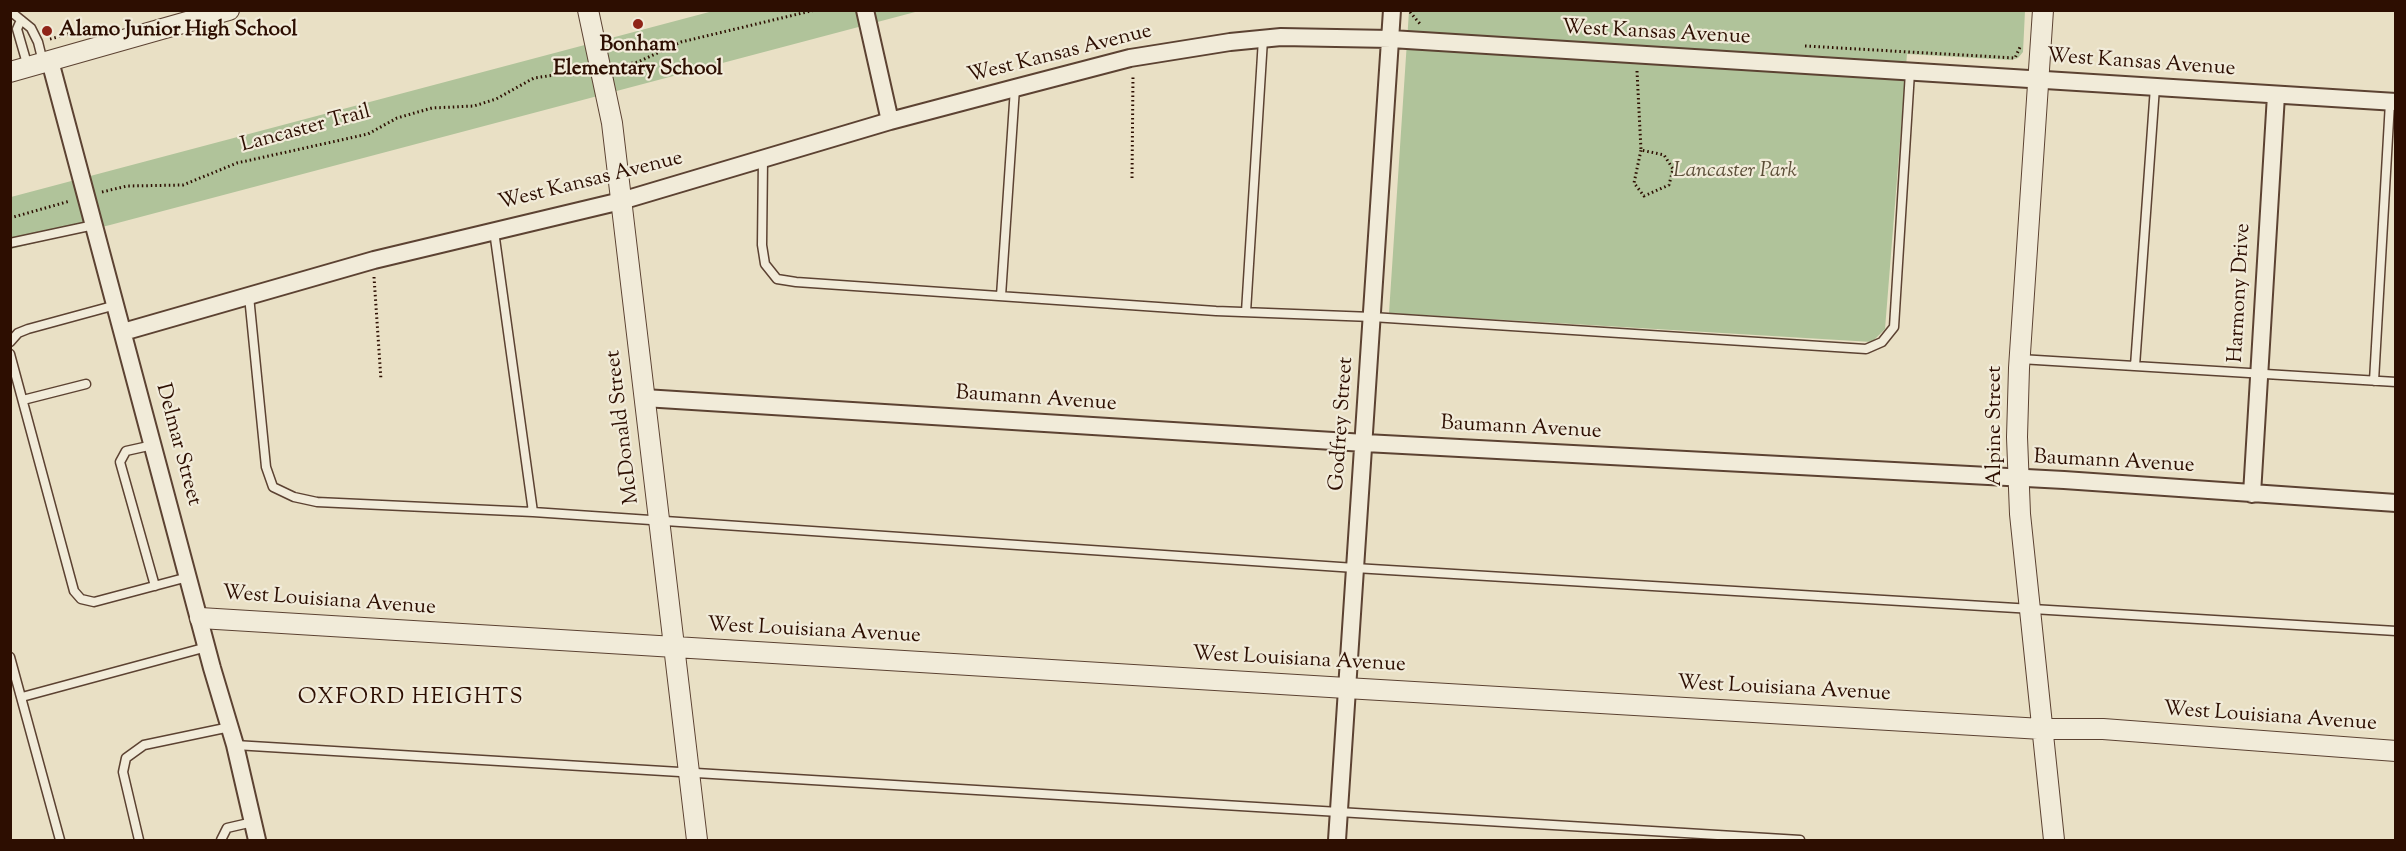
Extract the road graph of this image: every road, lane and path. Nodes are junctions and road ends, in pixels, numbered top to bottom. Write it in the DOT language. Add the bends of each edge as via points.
graph roads {
  1 [pos="229,10"];
  2 [pos="588,10"];
  3 [pos="815,10"];
  4 [pos="865,10"];
  5 [pos="1392,10"];
  6 [pos="1410,10"];
  7 [pos="2043,10"];
  8 [pos="10,11"];
  9 [pos="21,20"];
  10 [pos="104,25"];
  11 [pos="1423,26"];
  12 [pos="1263,39"];
  13 [pos="1391,39"];
  14 [pos="38,42"];
  15 [pos="2022,45"];
  16 [pos="1799,46"];
  17 [pos="1130,58"];
  18 [pos="33,66"];
  19 [pos="601,69"];
  20 [pos="1626,71"];
  21 [pos="1910,72"];
  22 [pos="2039,80"];
  23 [pos="2155,87"];
  24 [pos="1015,88"];
  25 [pos="2276,95"];
  26 [pos="2393,102"];
  27 [pos="890,121"];
  28 [pos="1641,150"];
  29 [pos="763,159"];
  30 [pos="1132,178"];
  31 [pos="86,196"];
  32 [pos="621,201"];
  33 [pos="10,218"];
  34 [pos="94,225"];
  35 [pos="494,230"];
  36 [pos="10,243"];
  37 [pos="374,260"];
  38 [pos="249,296"];
  39 [pos="1001,296"];
  40 [pos="116,305"];
  41 [pos="1246,312"];
  42 [pos="1372,317"];
  43 [pos="123,332"];
  44 [pos="10,342"];
  45 [pos="10,354"];
  46 [pos="2020,359"];
  47 [pos="2135,366"];
  48 [pos="2259,373"];
  49 [pos="381,380"];
  50 [pos="2374,381"];
  51 [pos="2396,382"];
  52 [pos="86,384"];
  53 [pos="644,399"];
  54 [pos="22,400"];
  55 [pos="1365,443"];
  56 [pos="153,445"];
  57 [pos="2019,480"];
  58 [pos="2252,494"];
  59 [pos="2396,503"];
  60 [pos="533,512"];
  61 [pos="659,522"];
  62 [pos="1355,568"];
  63 [pos="189,577"];
  64 [pos="155,586"];
  65 [pos="2030,609"];
  66 [pos="200,618"];
  67 [pos="2396,631"];
  68 [pos="207,647"];
  69 [pos="674,648"];
  70 [pos="10,657"];
  71 [pos="1346,688"];
  72 [pos="22,697"];
  73 [pos="230,727"];
  74 [pos="2042,729"];
  75 [pos="235,745"];
  76 [pos="2396,751"];
  77 [pos="689,771"];
  78 [pos="1339,813"];
  79 [pos="254,822"];
  80 [pos="60,840"];
  81 [pos="139,840"];
  82 [pos="221,840"];
  83 [pos="257,840"];
  84 [pos="698,840"];
  85 [pos="1337,840"];
  86 [pos="1800,840"];
  87 [pos="2054,840"];
  1 -- 18 [label="street"];
  2 -- 19 [label="street, McDonald Street"];
  3 -- 19 [label="path, Lancaster Trail" via="681,42 638,62"];
  4 -- 27 [label="street"];
  5 -- 13 [label="street, Godfrey Street"];
  6 -- 11 [label="path" via="1410,15"];
  7 -- 22 [label="street, Alpine Street"];
  8 -- 9 [label="lane"];
  9 -- 14 [label="lane" via="31,28"];
  9 -- 18 [label="lane" via="17,29"];
  10 -- 14 [label="path"];
  12 -- 13 [label="street, West Kansas Avenue"];
  12 -- 17 [label="street, West Kansas Avenue"];
  12 -- 41 [label="lane"];
  13 -- 21 [label="street, West Kansas Avenue"];
  13 -- 42 [label="street, Godfrey Street"];
  14 -- 18 [label="lane"];
  15 -- 16 [label="path" via="2015,58"];
  17 -- 24 [label="street, West Kansas Avenue"];
  17 -- 30 [label="path" via="1135,85"];
  18 -- 31 [label="street, Delmar Street"];
  19 -- 31 [label="path, Lancaster Trail" via="534,78 474,106 432,108 397,118 368,134 237,163 183,185 127,186"];
  19 -- 32 [label="street, McDonald Street"];
  20 -- 28 [label="path" via="1637,71"];
  21 -- 22 [label="street, West Kansas Avenue"];
  21 -- 42 [label="lane" via="1894,327 1882,342 1866,349 1845,348"];
  22 -- 23 [label="street, West Kansas Avenue"];
  22 -- 46 [label="street, Alpine Street"];
  23 -- 25 [label="street, West Kansas Avenue"];
  23 -- 47 [label="lane"];
  24 -- 27 [label="street, West Kansas Avenue"];
  24 -- 39 [label="lane"];
  25 -- 26 [label="street, West Kansas Avenue"];
  25 -- 48 [label="street, Harmony Drive"];
  26 -- 50 [label="lane"];
  27 -- 29 [label="street, West Kansas Avenue"];
  28 -- 28 [label="path" via="1664,155 1673,169 1669,185 1644,196 1634,183"];
  29 -- 32 [label="street, West Kansas Avenue"];
  29 -- 39 [label="lane" via="762,245 765,264 777,279"];
  31 -- 33 [label="path, Lancaster Trail"];
  31 -- 34 [label="street, Delmar Street"];
  32 -- 35 [label="street, West Kansas Avenue"];
  32 -- 53 [label="street, McDonald Street"];
  34 -- 36 [label="lane"];
  34 -- 40 [label="street, Delmar Street"];
  35 -- 37 [label="street, West Kansas Avenue"];
  35 -- 60 [label="lane"];
  37 -- 38 [label="street, West Kansas Avenue"];
  37 -- 49 [label="path"];
  38 -- 43 [label="street, West Kansas Avenue"];
  38 -- 60 [label="lane" via="267,467 273,487 317,502"];
  39 -- 41 [label="lane"];
  40 -- 43 [label="street, Delmar Street"];
  40 -- 44 [label="lane" via="28,328"];
  41 -- 42 [label="lane"];
  42 -- 55 [label="street, Godfrey Street"];
  43 -- 56 [label="street, Delmar Street"];
  45 -- 54 [label="lane"];
  46 -- 47 [label="lane"];
  46 -- 57 [label="street, Alpine Street"];
  47 -- 48 [label="lane"];
  48 -- 50 [label="lane"];
  48 -- 58 [label="street, Harmony Drive"];
  50 -- 51 [label="lane"];
  52 -- 54 [label="lane"];
  53 -- 55 [label="street, Baumann Avenue"];
  53 -- 61 [label="street, McDonald Street"];
  54 -- 64 [label="lane" via="74,591 81,599 94,602"];
  55 -- 57 [label="street, Baumann Avenue"];
  55 -- 62 [label="street, Godfrey Street"];
  56 -- 63 [label="street, Delmar Street"];
  56 -- 64 [label="lane" via="126,451 120,462"];
  57 -- 58 [label="street, Baumann Avenue"];
  57 -- 65 [label="street, Alpine Street"];
  58 -- 59 [label="street, Baumann Avenue"];
  60 -- 61 [label="lane"];
  61 -- 62 [label="lane"];
  61 -- 69 [label="street, McDonald Street"];
  62 -- 65 [label="lane"];
  62 -- 71 [label="street, Godfrey Street"];
  63 -- 64 [label="lane"];
  63 -- 66 [label="street, Delmar Street"];
  65 -- 67 [label="lane"];
  65 -- 74 [label="street, Alpine Street"];
  66 -- 68 [label="street, Delmar Street"];
  66 -- 69 [label="street, West Louisiana Avenue"];
  68 -- 72 [label="lane"];
  68 -- 73 [label="street, Delmar Street"];
  69 -- 71 [label="street, West Louisiana Avenue"];
  69 -- 77 [label="street, McDonald Street"];
  70 -- 72 [label="lane"];
  71 -- 74 [label="street, West Louisiana Avenue"];
  71 -- 78 [label="street, Godfrey Street"];
  72 -- 80 [label="lane"];
  73 -- 75 [label="street, Delmar Street"];
  73 -- 81 [label="lane" via="144,745 126,758 123,772"];
  74 -- 76 [label="street, West Louisiana Avenue" via="2103,729"];
  74 -- 87 [label="street, Alpine Street"];
  75 -- 77 [label="lane"];
  75 -- 79 [label="street, Delmar Street"];
  77 -- 78 [label="lane"];
  77 -- 84 [label="street, McDonald Street"];
  78 -- 85 [label="street, Godfrey Street"];
  78 -- 86 [label="lane"];
  79 -- 82 [label="lane" via="227,828"];
  79 -- 83 [label="street, Delmar Street"];
}
